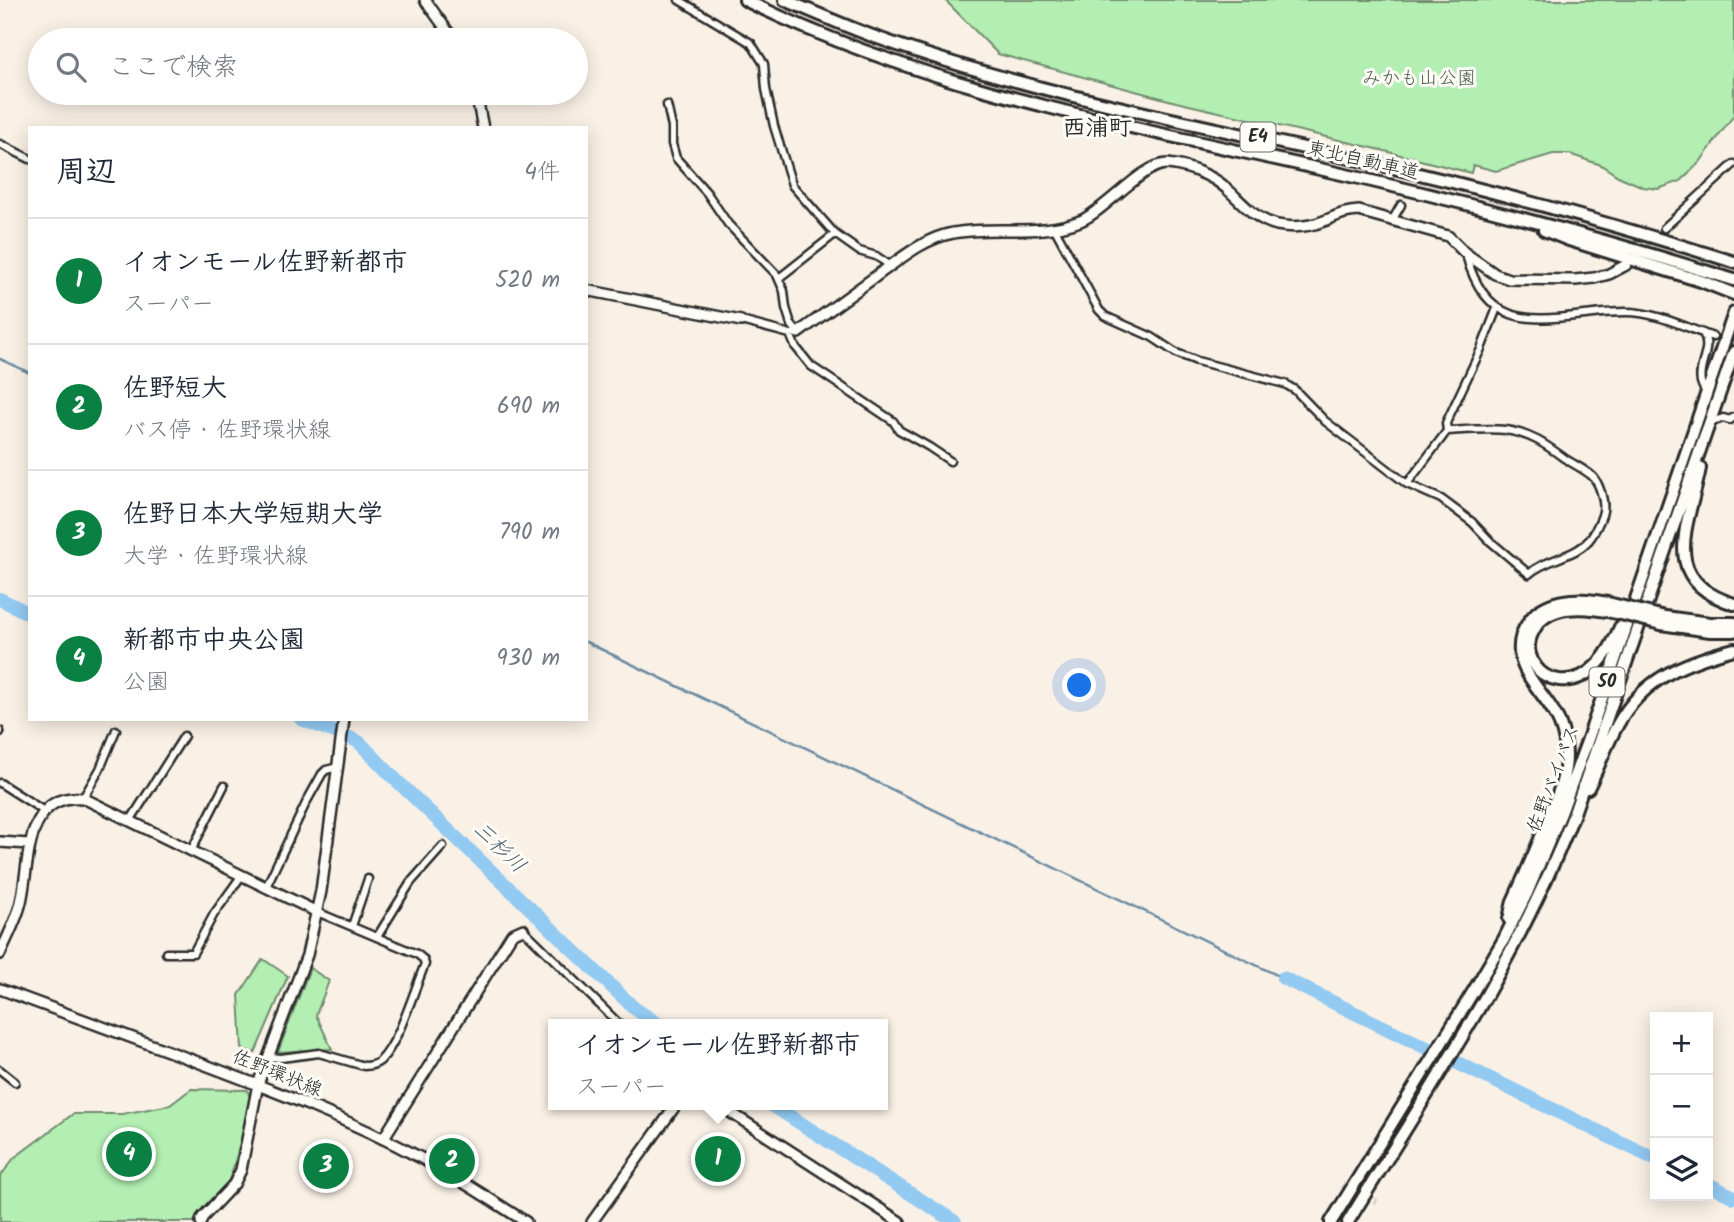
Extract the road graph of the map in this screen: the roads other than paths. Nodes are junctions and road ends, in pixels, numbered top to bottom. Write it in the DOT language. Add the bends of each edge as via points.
graph roads {
  1 [pos="425,0"];
  2 [pos="679,0"];
  3 [pos="745,0"];
  4 [pos="785,0"];
  5 [pos="445,28"];
  6 [pos="667,104"];
  7 [pos="478,105"];
  8 [pos="483,126"];
  9 [pos="0,144"];
  10 [pos="28,158"];
  11 [pos="1734,163"];
  12 [pos="1401,205"];
  13 [pos="1496,211"];
  14 [pos="1393,219"];
  15 [pos="1664,228"];
  16 [pos="1055,229"];
  17 [pos="835,234"];
  18 [pos="1465,253"];
  19 [pos="1734,262"];
  20 [pos="1626,265"];
  21 [pos="891,266"];
  22 [pos="779,278"];
  23 [pos="1734,280"];
  24 [pos="588,290"];
  25 [pos="1734,294"];
  26 [pos="1497,308"];
  27 [pos="1734,313"];
  28 [pos="741,321"];
  29 [pos="1703,333"];
  30 [pos="794,334"];
  31 [pos="1713,337"];
  32 [pos="1734,352"];
  33 [pos="1707,395"];
  34 [pos="1734,417"];
  35 [pos="1709,423"];
  36 [pos="1447,431"];
  37 [pos="1703,441"];
  38 [pos="950,461"];
  39 [pos="1678,478"];
  40 [pos="1407,484"];
  41 [pos="1734,604"];
  42 [pos="1618,610"];
  43 [pos="1663,620"];
  44 [pos="1734,623"];
  45 [pos="1734,631"];
  46 [pos="1734,649"];
  47 [pos="344,721"];
  48 [pos="116,730"];
  49 [pos="184,736"];
  50 [pos="338,767"];
  51 [pos="0,783"];
  52 [pos="223,786"];
  53 [pos="83,798"];
  54 [pos="44,811"];
  55 [pos="1573,816"];
  56 [pos="130,821"];
  57 [pos="0,842"];
  58 [pos="29,844"];
  59 [pos="443,846"];
  60 [pos="191,851"];
  61 [pos="242,875"];
  62 [pos="368,879"];
  63 [pos="266,887"];
  64 [pos="317,912"];
  65 [pos="352,926"];
  66 [pos="523,929"];
  67 [pos="377,937"];
  68 [pos="1504,939"];
  69 [pos="166,953"];
  70 [pos="0,954"];
  71 [pos="0,989"];
  72 [pos="614,1019"];
  73 [pos="268,1057"];
  74 [pos="0,1070"];
  75 [pos="15,1082"];
  76 [pos="258,1084"];
  77 [pos="672,1110"];
  78 [pos="727,1110"];
  79 [pos="383,1139"];
  80 [pos="201,1222"];
  81 [pos="526,1222"];
  82 [pos="592,1222"];
  83 [pos="900,1222"];
  84 [pos="1331,1222"];
  85 [pos="1349,1222"];
  1 -- 5 [label="street"];
  2 -- 17 [label="street" via="751,43 764,64 774,126 792,185"];
  3 -- 13 [label="highway, 東北自動車道 / E4" via="822,35 972,86"];
  4 -- 19 [label="highway, 東北自動車道 / E4" via="879,38 978,70 1473,187"];
  6 -- 22 [label="street" via="676,158 728,224"];
  7 -- 8 [label="street"];
  9 -- 10 [label="street"];
  11 -- 15 [label="street"];
  12 -- 14 [label="street"];
  13 -- 23 [label="highway, 東北自動車道 / E4"];
  13 -- 25 [label="highway"];
  14 -- 16 [label="street" via="1345,211 1311,226 1276,225 1251,212 1209,177 1164,164 1082,220"];
  14 -- 18 [label="street" via="1448,236"];
  16 -- 21 [label="street" via="953,233 916,248"];
  16 -- 40 [label="street" via="1105,316 1175,353 1285,384"];
  17 -- 21 [label="street"];
  17 -- 22 [label="street"];
  18 -- 20 [label="street" via="1495,274 1521,280 1575,281"];
  18 -- 26 [label="street" via="1478,286"];
  21 -- 30 [label="street"];
  22 -- 30 [label="street"];
  24 -- 28 [label="street"];
  26 -- 29 [label="street" via="1510,315 1547,319 1628,312"];
  26 -- 36 [label="street" via="1446,423"];
  27 -- 33 [label="highway, 佐野バイパス / 50"];
  28 -- 30 [label="street"];
  29 -- 31 [label="street"];
  29 -- 33 [label="street" via="1707,351 1701,381"];
  30 -- 38 [label="street" via="795,346 811,366"];
  32 -- 35 [label="highway, 佐野バイパス / 50"];
  33 -- 39 [label="highway, 佐野バイパス / 50"];
  34 -- 35 [label="street"];
  35 -- 37 [label="highway, 佐野バイパス / 50"];
  36 -- 40 [label="street"];
  36 -- 40 [label="street" via="1500,430 1530,436 1593,477 1603,511 1591,538 1578,550 1528,574 1472,522 1441,499"];
  37 -- 41 [label="highway" via="1684,556 1703,589"];
  37 -- 55 [label="highway, 佐野バイパス / 50"];
  39 -- 42 [label="highway" via="1660,512 1619,630 1604,656 1584,675 1566,680 1541,673 1531,659 1529,641 1548,615 1575,608"];
  39 -- 68 [label="highway, 佐野バイパス / 50" via="1561,813"];
  42 -- 43 [label="highway, bridge"];
  42 -- 68 [label="highway" via="1588,600 1554,603 1535,614 1523,630 1524,666 1560,724 1566,756 1562,785 1513,901"];
  43 -- 44 [label="highway"];
  43 -- 45 [label="highway" via="1702,630"];
  46 -- 55 [label="highway" via="1673,670 1639,696 1619,722"];
  47 -- 50 [label="street"];
  48 -- 53 [label="street"];
  49 -- 56 [label="street"];
  50 -- 63 [label="street" via="322,774"];
  50 -- 64 [label="street"];
  51 -- 54 [label="street"];
  52 -- 60 [label="street"];
  53 -- 54 [label="street" via="65,798"];
  53 -- 56 [label="street"];
  54 -- 58 [label="street"];
  55 -- 85 [label="highway, 佐野バイパス / 50" via="1515,945"];
  56 -- 60 [label="street"];
  57 -- 58 [label="street"];
  58 -- 70 [label="street" via="21,905"];
  59 -- 67 [label="street" via="411,882"];
  60 -- 61 [label="street"];
  61 -- 63 [label="street"];
  61 -- 69 [label="street" via="193,953"];
  62 -- 65 [label="street"];
  63 -- 64 [label="street"];
  64 -- 65 [label="street"];
  64 -- 73 [label="street" via="303,967"];
  65 -- 67 [label="street"];
  66 -- 72 [label="street"];
  66 -- 79 [label="street" via="512,934"];
  67 -- 73 [label="street" via="418,954 425,964 394,1042 379,1062 364,1066 319,1053"];
  68 -- 84 [label="highway, 佐野バイパス / 50"];
  71 -- 76 [label="street, 佐野環状線"];
  73 -- 76 [label="street"];
  74 -- 75 [label="street"];
  76 -- 79 [label="street, 佐野環状線"];
  76 -- 80 [label="street" via="241,1170"];
  77 -- 82 [label="street"];
  78 -- 83 [label="street"];
  79 -- 81 [label="street, 佐野環状線" via="447,1172"];
}
